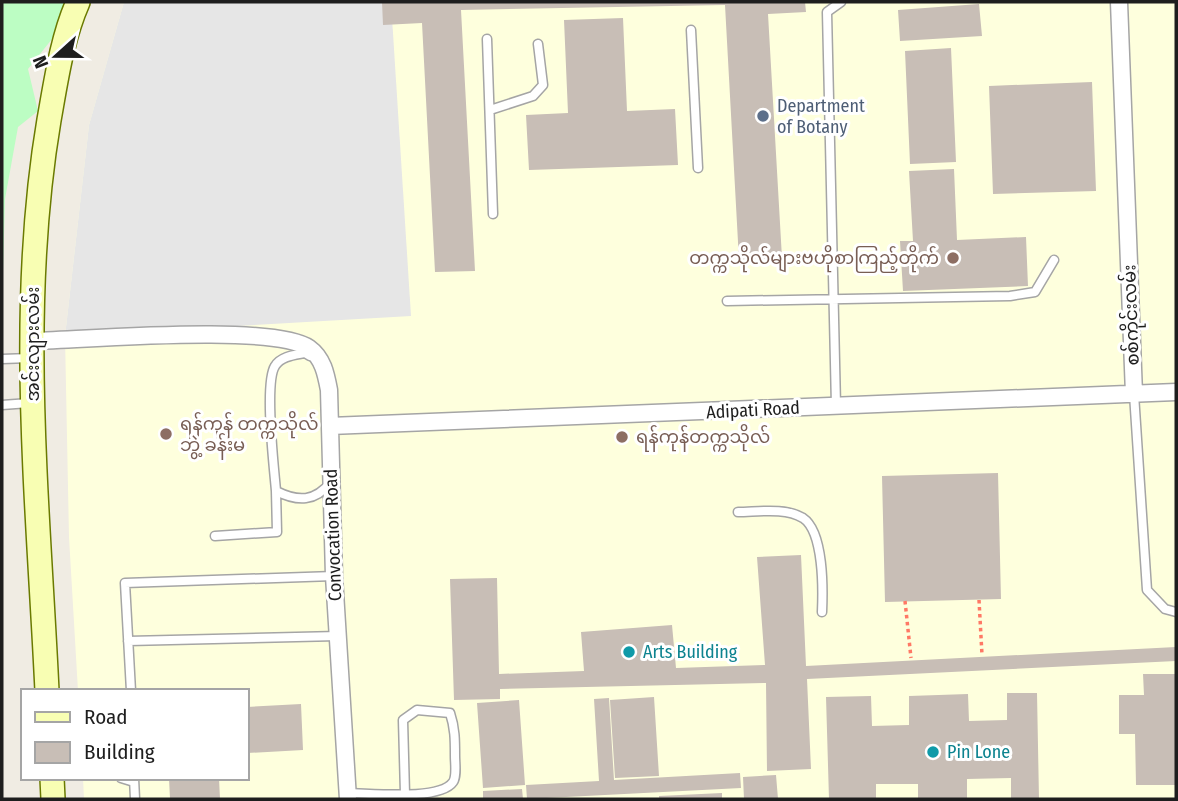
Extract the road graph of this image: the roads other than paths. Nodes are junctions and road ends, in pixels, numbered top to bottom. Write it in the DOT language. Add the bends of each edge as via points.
graph roads {
  1 [pos="78,2"];
  2 [pos="841,2"];
  3 [pos="1119,2"];
  4 [pos="691,30"];
  5 [pos="487,38"];
  6 [pos="538,44"];
  7 [pos="490,110"];
  8 [pos="698,168"];
  9 [pos="493,214"];
  10 [pos="1054,260"];
  11 [pos="835,299"];
  12 [pos="727,302"];
  13 [pos="30,350"];
  14 [pos="2,359"];
  15 [pos="323,363"];
  16 [pos="1176,392"];
  17 [pos="1134,394"];
  18 [pos="32,402"];
  19 [pos="2,405"];
  20 [pos="836,406"];
  21 [pos="330,426"];
  22 [pos="331,482"];
  23 [pos="276,491"];
  24 [pos="738,512"];
  25 [pos="215,536"];
  26 [pos="334,576"];
  27 [pos="822,612"];
  28 [pos="1176,612"];
  29 [pos="338,636"];
  30 [pos="128,641"];
  31 [pos="47,689"];
  32 [pos="131,689"];
  33 [pos="52,780"];
  34 [pos="134,780"];
  35 [pos="405,794"];
  36 [pos="348,796"];
  37 [pos="53,799"];
  38 [pos="135,799"];
  1 -- 13 [label="main road, အင်းလျားလမ်း" via="55,85 44,152 35,220"];
  2 -- 11 [label="lane" via="827,12"];
  3 -- 17 [label="street, စစ်ကိုင်းလမ်း"];
  4 -- 8 [label="lane"];
  5 -- 7 [label="lane"];
  6 -- 7 [label="lane" via="543,85 533,96"];
  7 -- 9 [label="lane"];
  10 -- 11 [label="lane" via="1035,292"];
  11 -- 12 [label="lane"];
  11 -- 20 [label="lane"];
  13 -- 14 [label="lane"];
  13 -- 15 [label="street" via="263,335 309,348"];
  13 -- 18 [label="main road, အင်းလျားလမ်း"];
  15 -- 21 [label="street, Convocation Road"];
  15 -- 23 [label="lane" via="305,353 275,365 270,385"];
  16 -- 17 [label="street, Adipati Road"];
  17 -- 20 [label="street, Adipati Road"];
  17 -- 28 [label="lane, စစ်ကိုင်းလမ်း" via="1147,590 1165,609"];
  18 -- 19 [label="lane"];
  18 -- 31 [label="main road, အင်းလျားလမ်း"];
  20 -- 21 [label="street, Adipati Road"];
  21 -- 22 [label="street, Convocation Road"];
  22 -- 23 [label="lane" via="320,495 305,500"];
  22 -- 26 [label="street, Convocation Road"];
  23 -- 25 [label="lane" via="277,531"];
  24 -- 27 [label="lane" via="779,512 803,519 815,535"];
  26 -- 29 [label="street, Convocation Road"];
  26 -- 30 [label="lane" via="125,583"];
  29 -- 30 [label="lane"];
  29 -- 36 [label="street, Convocation Road"];
  30 -- 32 [label="lane"];
  33 -- 37 [label="main road"];
  34 -- 38 [label="lane"];
  35 -- 35 [label="lane" via="403,720 417,710 450,713 455,728 455,780 446,790"];
  35 -- 36 [label="lane"];
}
